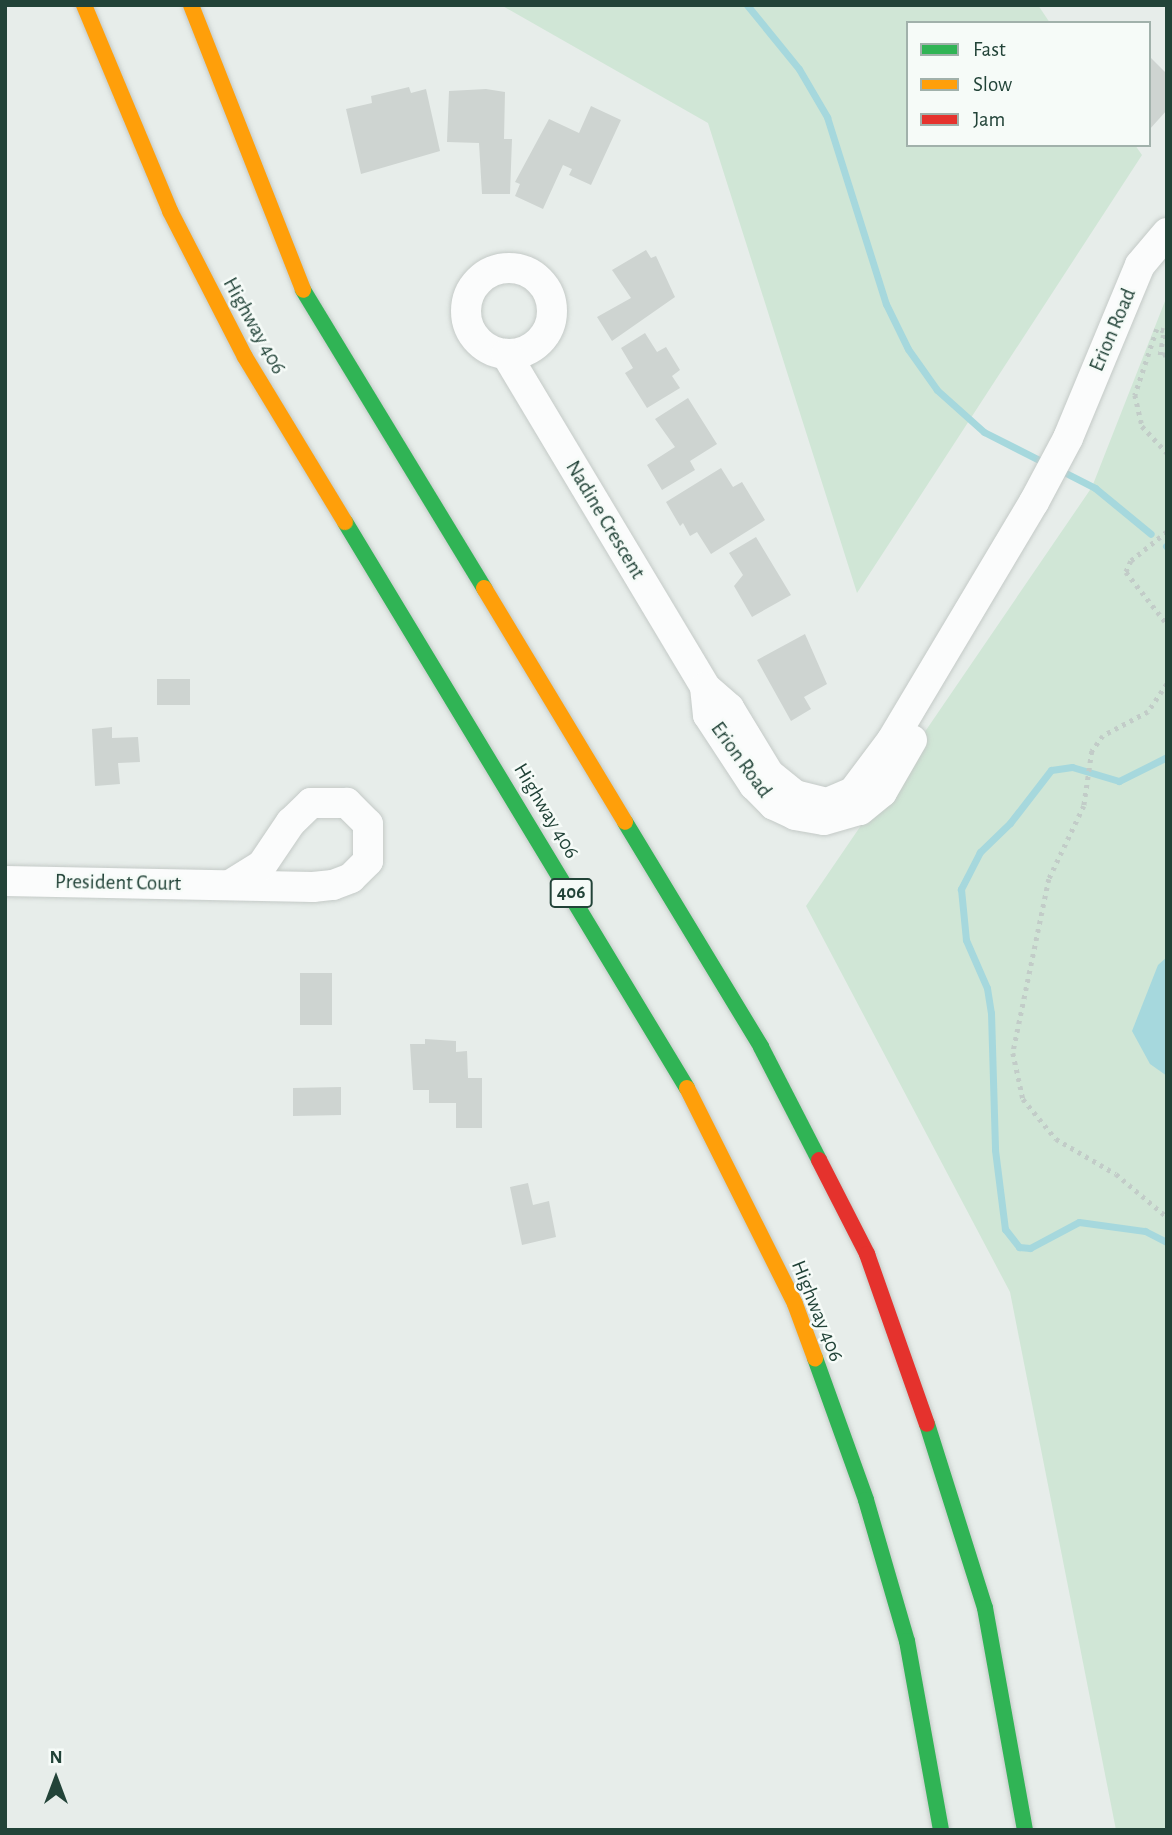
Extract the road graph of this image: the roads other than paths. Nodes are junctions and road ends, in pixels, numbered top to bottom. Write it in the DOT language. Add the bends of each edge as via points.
graph roads {
  1 [pos="84,5"];
  2 [pos="191,5"];
  3 [pos="1165,237"];
  4 [pos="506,354"];
  5 [pos="705,687"];
  6 [pos="5,881"];
  7 [pos="231,884"];
  8 [pos="941,1830"];
  9 [pos="1025,1830"];
  1 -- 8 [label="highway, Highway 406 / 406" via="170,211 245,357 659,1037 731,1169 795,1304 866,1500 907,1641"];
  2 -- 9 [label="highway" via="295,278 754,1036 867,1254 959,1514 978,1581 1015,1755"];
  3 -- 5 [label="street, Erion Road" via="1140,265 1076,443 882,792 860,810 824,820 774,805 754,785 708,715"];
  4 -- 5 [label="street, Nadine Crescent"];
  6 -- 7 [label="street, President Court"];
}
